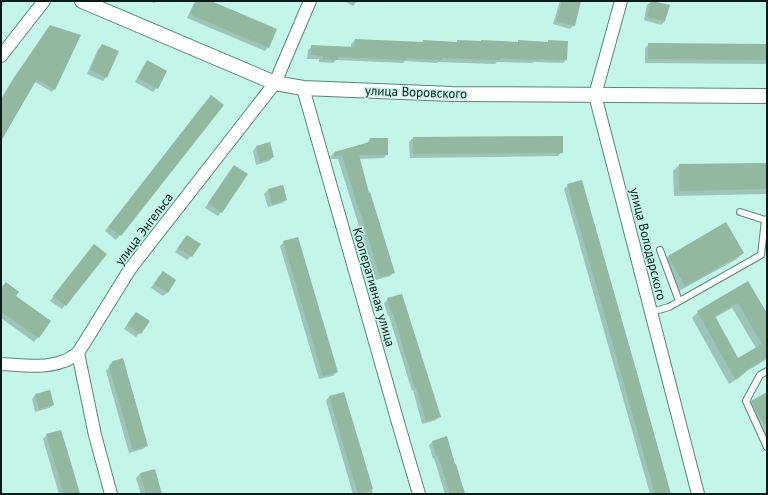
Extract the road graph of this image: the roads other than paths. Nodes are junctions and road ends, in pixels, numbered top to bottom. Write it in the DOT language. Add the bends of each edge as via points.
graph roads {
  1 [pos="44,1"];
  2 [pos="82,1"];
  3 [pos="310,1"];
  4 [pos="621,1"];
  5 [pos="1,56"];
  6 [pos="275,83"];
  7 [pos="303,88"];
  8 [pos="595,95"];
  9 [pos="767,96"];
  10 [pos="740,212"];
  11 [pos="766,219"];
  12 [pos="660,250"];
  13 [pos="679,301"];
  14 [pos="651,312"];
  15 [pos="78,353"];
  16 [pos="1,364"];
  17 [pos="767,371"];
  18 [pos="766,443"];
  19 [pos="111,494"];
  20 [pos="419,494"];
  21 [pos="698,494"];
  1 -- 5 [label="street"];
  2 -- 6 [label="street, улица Воровского"];
  3 -- 6 [label="street, улица Энгельса"];
  4 -- 8 [label="street, улица Володарского"];
  6 -- 7 [label="street, улица Воровского"];
  6 -- 15 [label="street, улица Энгельса" via="130,270"];
  7 -- 8 [label="street, улица Воровского" via="452,94"];
  7 -- 20 [label="street, Кооперативная улица"];
  8 -- 9 [label="street, улица Воровского"];
  8 -- 14 [label="street, улица Володарского"];
  10 -- 11 [label="lane"];
  11 -- 13 [label="lane" via="760,255"];
  12 -- 13 [label="lane"];
  13 -- 14 [label="lane"];
  14 -- 21 [label="street, улица Володарского"];
  15 -- 16 [label="street" via="65,361 48,366"];
  15 -- 19 [label="street" via="95,435"];
  17 -- 18 [label="lane" via="760,375 746,401"];
}
